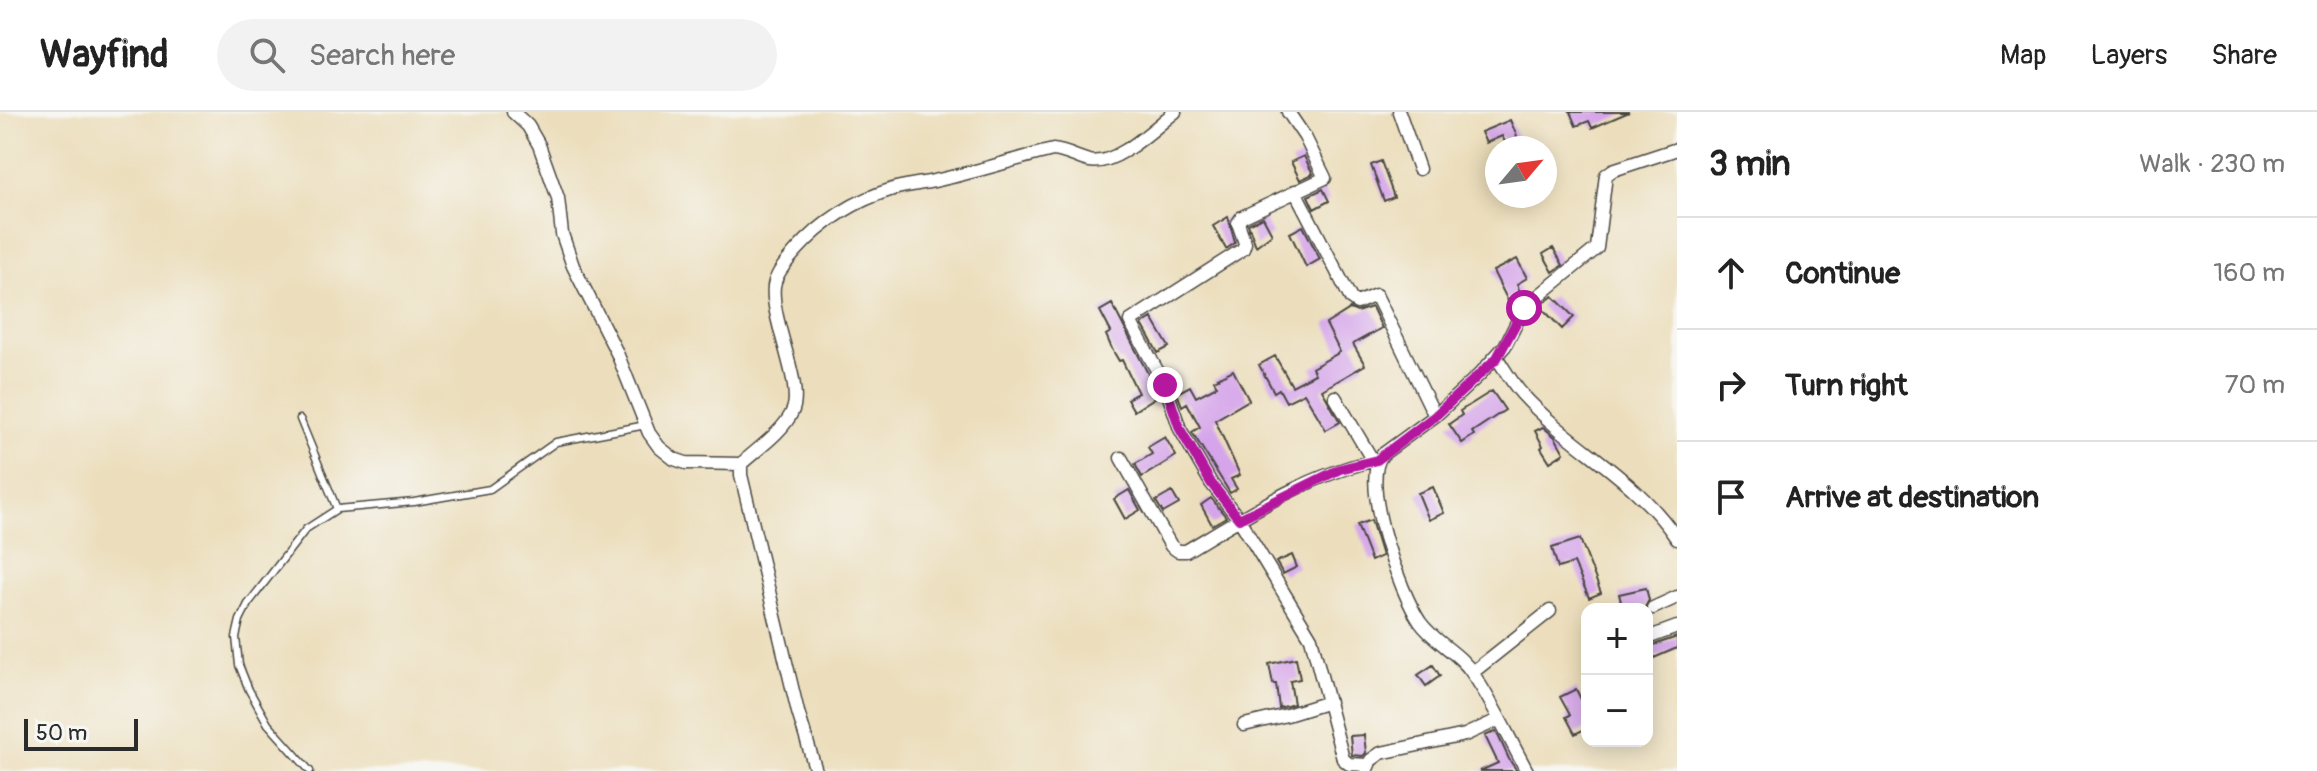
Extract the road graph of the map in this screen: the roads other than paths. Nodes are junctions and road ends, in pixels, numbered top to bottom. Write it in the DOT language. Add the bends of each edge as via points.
graph roads {
  1 [pos="513,112"];
  2 [pos="1175,112"];
  3 [pos="1288,112"];
  4 [pos="1399,112"];
  5 [pos="1677,149"];
  6 [pos="1419,169"];
  7 [pos="1295,191"];
  8 [pos="1497,358"];
  9 [pos="1335,397"];
  10 [pos="1435,416"];
  11 [pos="300,419"];
  12 [pos="646,425"];
  13 [pos="1121,458"];
  14 [pos="1375,460"];
  15 [pos="741,464"];
  16 [pos="337,509"];
  17 [pos="1239,519"];
  18 [pos="1677,539"];
  19 [pos="1677,597"];
  20 [pos="1653,608"];
  21 [pos="1550,611"];
  22 [pos="1677,627"];
  23 [pos="1653,636"];
  24 [pos="1473,672"];
  25 [pos="1329,702"];
  26 [pos="1498,720"];
  27 [pos="1244,725"];
  28 [pos="1367,768"];
  29 [pos="310,771"];
  30 [pos="816,771"];
  31 [pos="1527,771"];
  1 -- 12 [label="street" via="539,145 573,266"];
  2 -- 15 [label="street" via="1103,161 1053,150 892,190 857,204 810,235 774,283 774,306 795,395 793,411"];
  3 -- 7 [label="street" via="1325,178"];
  4 -- 6 [label="street"];
  5 -- 8 [label="street" via="1606,175 1597,248 1524,308"];
  7 -- 10 [label="street" via="1351,299 1357,303 1376,295"];
  7 -- 17 [label="street" via="1239,219 1245,243 1238,253 1130,321 1165,385 1180,429"];
  8 -- 10 [label="street"];
  8 -- 18 [label="street" via="1524,396 1628,482"];
  9 -- 14 [label="street"];
  10 -- 14 [label="street"];
  11 -- 16 [label="lane"];
  12 -- 15 [label="street" via="674,459"];
  12 -- 16 [label="lane" via="556,442 503,482 474,493"];
  13 -- 17 [label="street" via="1178,551"];
  14 -- 17 [label="street" via="1340,469"];
  14 -- 24 [label="street" via="1384,534 1412,605 1431,636"];
  15 -- 30 [label="street"];
  16 -- 29 [label="lane" via="306,529 248,604 236,637 239,665 255,702"];
  17 -- 25 [label="street" via="1311,638"];
  19 -- 20 [label="street"];
  21 -- 24 [label="street"];
  22 -- 23 [label="street"];
  24 -- 26 [label="street"];
  25 -- 27 [label="street"];
  25 -- 28 [label="street" via="1343,759"];
  26 -- 28 [label="street" via="1465,735 1386,751"];
  26 -- 31 [label="street"];
}
